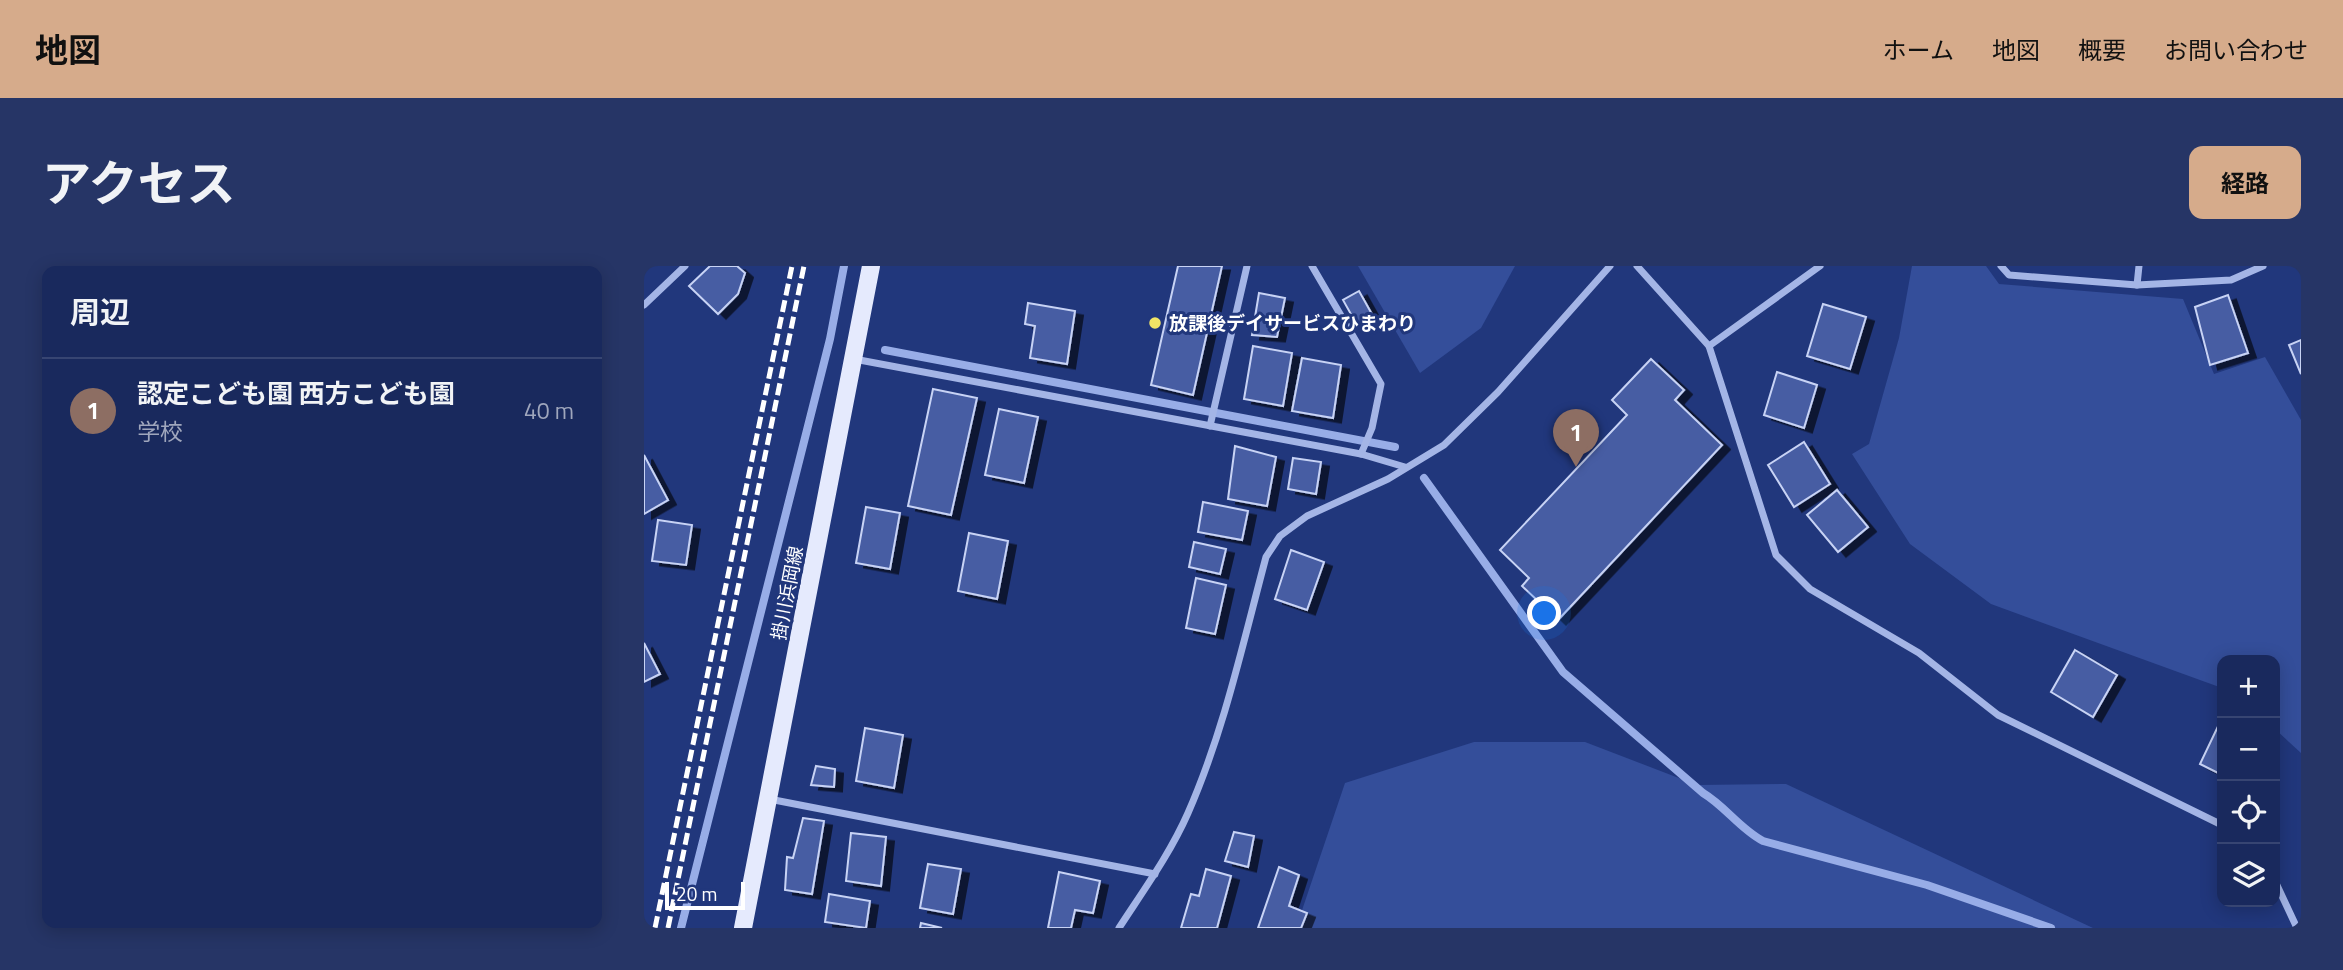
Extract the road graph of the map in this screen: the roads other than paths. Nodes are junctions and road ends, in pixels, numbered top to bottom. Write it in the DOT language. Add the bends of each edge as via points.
graph roads {
  1 [pos="685,266"];
  2 [pos="871,266"];
  3 [pos="1247,266"];
  4 [pos="1312,266"];
  5 [pos="1610,266"];
  6 [pos="1637,266"];
  7 [pos="1820,266"];
  8 [pos="2001,266"];
  9 [pos="2139,266"];
  10 [pos="2263,266"];
  11 [pos="2137,285"];
  12 [pos="644,305"];
  13 [pos="1709,346"];
  14 [pos="853,359"];
  15 [pos="1211,425"];
  16 [pos="1362,451"];
  17 [pos="1405,467"];
  18 [pos="769,799"];
  19 [pos="2217,823"];
  20 [pos="1155,874"];
  21 [pos="2280,892"];
  22 [pos="743,928"];
  23 [pos="1119,928"];
  24 [pos="2297,928"];
  1 -- 12 [label="street"];
  2 -- 14 [label="main road, 掛川浜岡線"];
  3 -- 15 [label="street"];
  4 -- 16 [label="street" via="1381,384"];
  5 -- 17 [label="street" via="1498,392 1444,445"];
  6 -- 13 [label="street"];
  7 -- 13 [label="street"];
  8 -- 11 [label="street" via="2008,275"];
  9 -- 11 [label="street"];
  10 -- 11 [label="street" via="2231,280"];
  13 -- 19 [label="street" via="1776,555 1810,589 1919,653 1998,715"];
  14 -- 15 [label="street"];
  14 -- 18 [label="main road, 掛川浜岡線"];
  15 -- 16 [label="street"];
  16 -- 17 [label="street"];
  17 -- 20 [label="street" via="1307,516 1280,536 1266,557 1220,727 1187,814"];
  18 -- 20 [label="street"];
  18 -- 22 [label="main road, 掛川浜岡線"];
  20 -- 23 [label="street"];
  21 -- 24 [label="street"];
}
